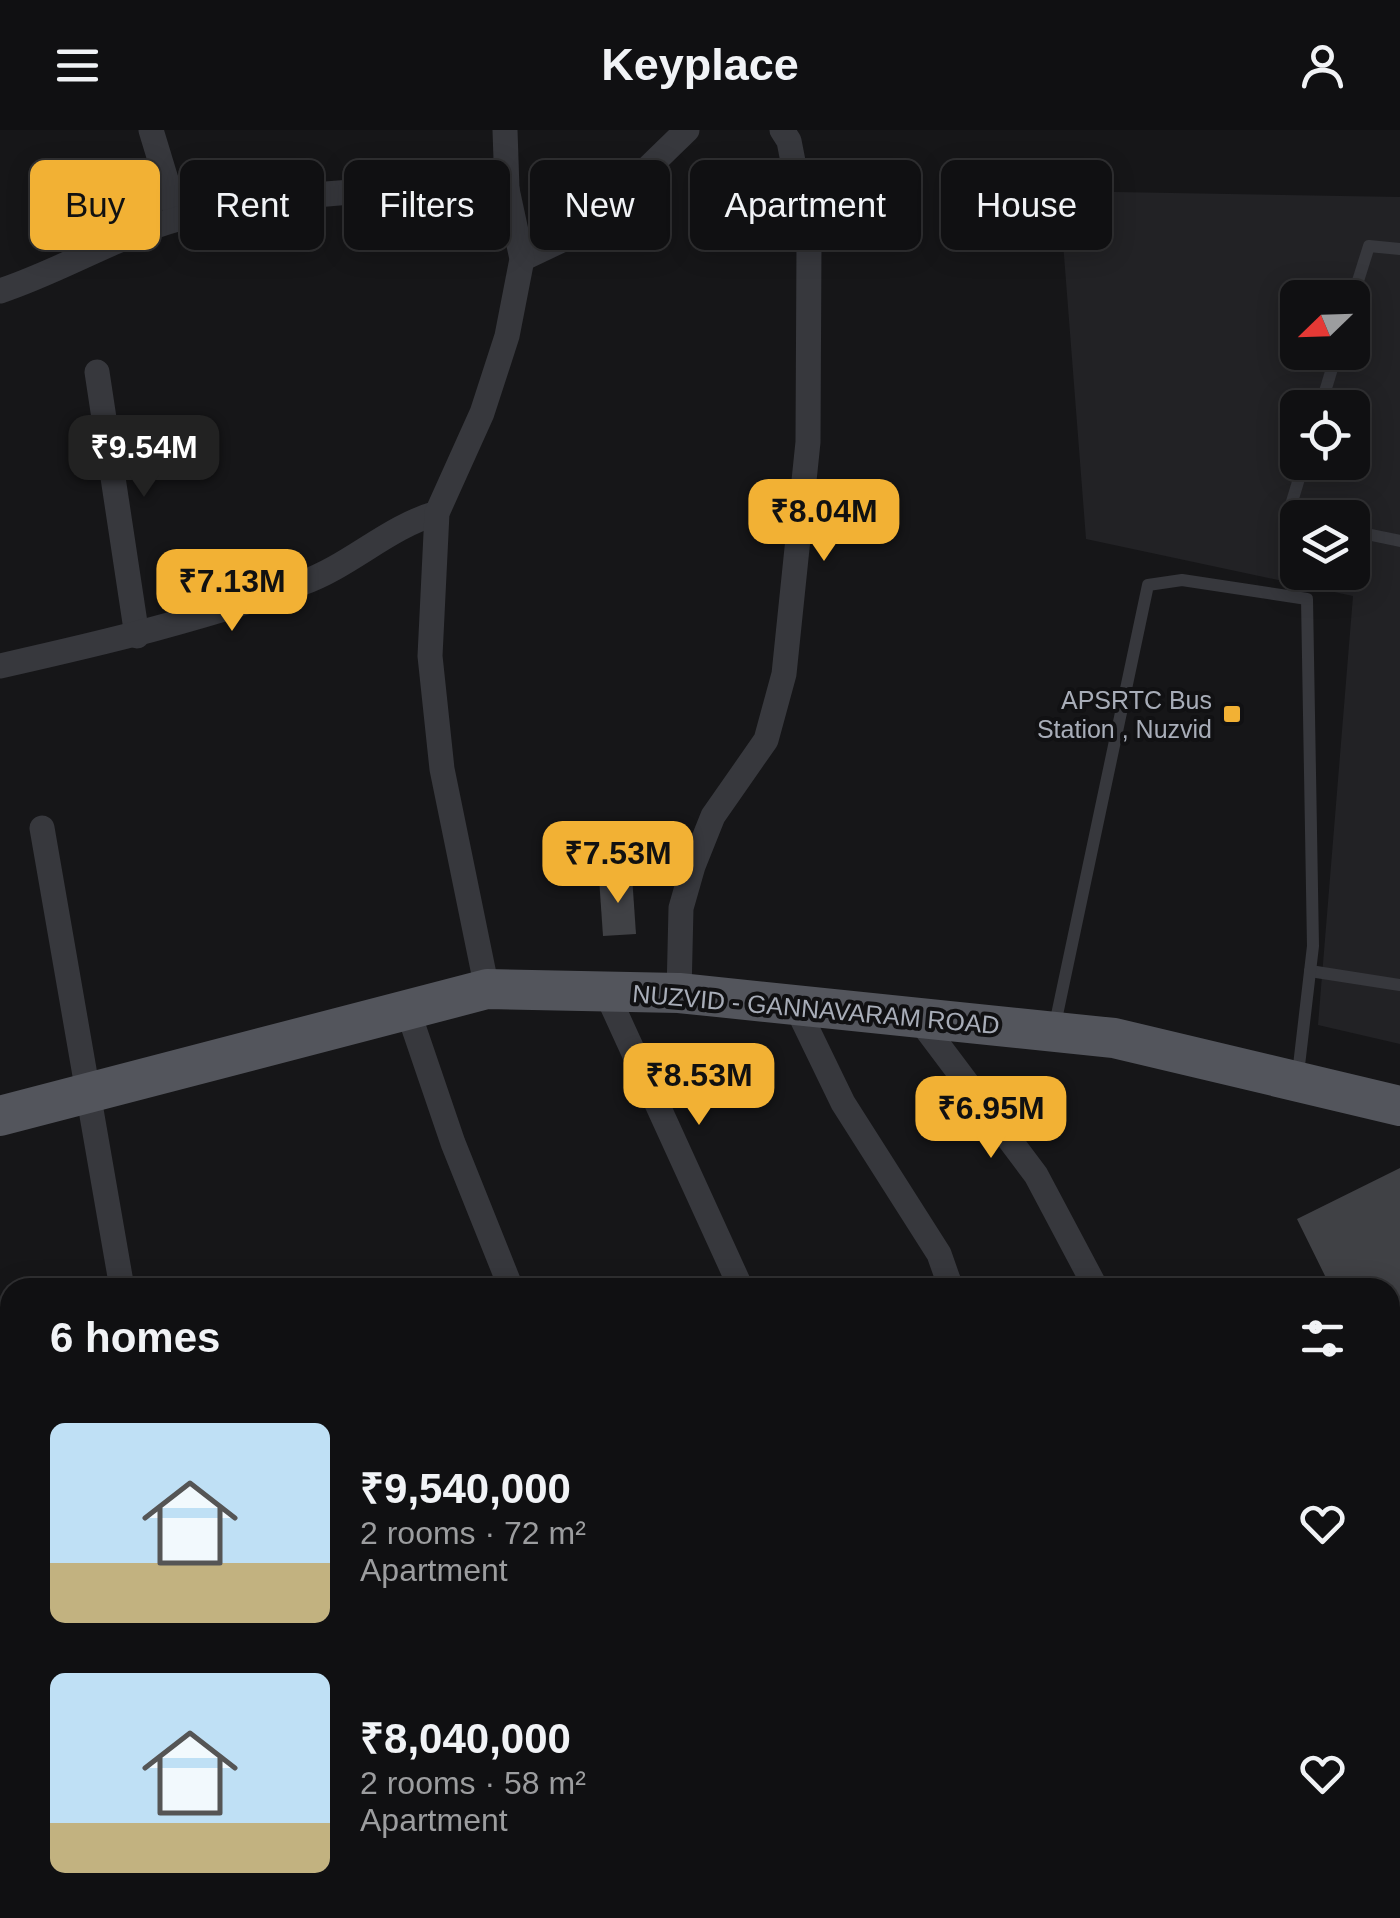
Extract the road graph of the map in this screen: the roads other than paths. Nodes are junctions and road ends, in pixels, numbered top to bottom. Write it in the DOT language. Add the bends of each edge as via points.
graph roads {
  1 [pos="150,130"];
  2 [pos="505,130"];
  3 [pos="687,130"];
  4 [pos="782,130"];
  5 [pos="506,160"];
  6 [pos="344,191"];
  7 [pos="510,203"];
  8 [pos="178,220"];
  9 [pos="1400,248"];
  10 [pos="522,258"];
  11 [pos="1358,280"];
  12 [pos="0,291"];
  13 [pos="97,372"];
  14 [pos="437,513"];
  15 [pos="1370,534"];
  16 [pos="1400,540"];
  17 [pos="136,636"];
  18 [pos="0,666"];
  19 [pos="42,828"];
  20 [pos="1310,971"];
  21 [pos="1400,985"];
  22 [pos="487,990"];
  23 [pos="606,992"];
  24 [pos="679,993"];
  25 [pos="796,1004"];
  26 [pos="407,1008"];
  27 [pos="915,1014"];
  28 [pos="1053,1031"];
  29 [pos="1297,1082"];
  30 [pos="88,1092"];
  31 [pos="1400,1106"];
  32 [pos="0,1116"];
  33 [pos="120,1278"];
  34 [pos="508,1278"];
  35 [pos="736,1278"];
  36 [pos="947,1278"];
  37 [pos="1091,1278"];
  1 -- 8 [label="street"];
  2 -- 5 [label="street"];
  3 -- 10 [label="street" via="585,230"];
  4 -- 24 [label="street" via="809,243 808,442 784,674 766,740 713,816 693,866 681,908"];
  6 -- 8 [label="street"];
  7 -- 10 [label="street"];
  8 -- 12 [label="street"];
  9 -- 11 [label="lane" via="1369,246"];
  10 -- 14 [label="street" via="482,414"];
  13 -- 17 [label="street"];
  14 -- 17 [label="street" via="411,520 306,582"];
  14 -- 22 [label="street" via="430,656 440,750"];
  15 -- 16 [label="lane"];
  17 -- 18 [label="street"];
  19 -- 30 [label="street"];
  20 -- 21 [label="lane"];
  20 -- 28 [label="lane" via="1307,599 1182,580 1148,584"];
  20 -- 29 [label="lane"];
  22 -- 23 [label="main road, NUZVID - GANNAVARAM ROAD"];
  22 -- 26 [label="main road, NUZVID - GANNAVARAM ROAD"];
  23 -- 24 [label="main road, NUZVID - GANNAVARAM ROAD"];
  23 -- 35 [label="street"];
  24 -- 25 [label="main road, NUZVID - GANNAVARAM ROAD"];
  25 -- 27 [label="main road, NUZVID - GANNAVARAM ROAD"];
  25 -- 36 [label="street" via="843,1103 939,1254"];
  26 -- 30 [label="main road, NUZVID - GANNAVARAM ROAD"];
  26 -- 34 [label="street"];
  27 -- 28 [label="main road, NUZVID - GANNAVARAM ROAD"];
  27 -- 37 [label="street" via="1036,1175"];
  28 -- 29 [label="main road, NUZVID - GANNAVARAM ROAD" via="1114,1038"];
  29 -- 31 [label="main road, NUZVID - GANNAVARAM ROAD"];
  30 -- 32 [label="main road, NUZVID - GANNAVARAM ROAD"];
  30 -- 33 [label="street"];
}
